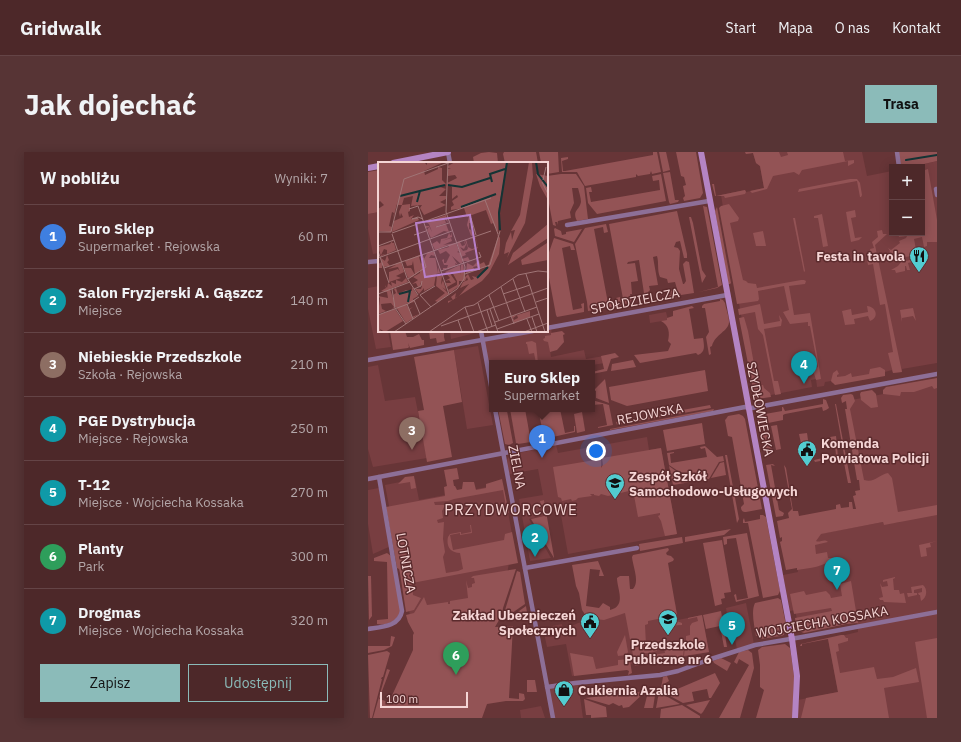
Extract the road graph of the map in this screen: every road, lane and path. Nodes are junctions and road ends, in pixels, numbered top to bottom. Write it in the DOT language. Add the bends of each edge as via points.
graph roads {
  1 [pos="448,152"];
  2 [pos="701,152"];
  3 [pos="896,152"];
  4 [pos="398,162"];
  5 [pos="450,162"];
  6 [pos="898,164"];
  7 [pos="378,166"];
  8 [pos="368,168"];
  9 [pos="936,189"];
  10 [pos="937,195"];
  11 [pos="709,201"];
  12 [pos="567,225"];
  13 [pos="378,261"];
  14 [pos="368,262"];
  15 [pos="727,295"];
  16 [pos="548,328"];
  17 [pos="481,332"];
  18 [pos="527,332"];
  19 [pos="483,340"];
  20 [pos="368,360"];
  21 [pos="489,374"];
  22 [pos="937,374"];
  23 [pos="748,408"];
  24 [pos="496,412"];
  25 [pos="503,453"];
  26 [pos="379,477"];
  27 [pos="368,479"];
  28 [pos="637,548"];
  29 [pos="525,568"];
  30 [pos="937,612"];
  31 [pos="368,629"];
  32 [pos="792,639"];
  33 [pos="547,687"];
  34 [pos="553,718"];
  35 [pos="795,718"];
  1 -- 4 [label="street"];
  1 -- 5 [label="street"];
  2 -- 11 [label="street, SZYDŁOWIECKA"];
  3 -- 6 [label="street"];
  7 -- 8 [label="street"];
  9 -- 10 [label="street"];
  11 -- 12 [label="street" via="680,208"];
  11 -- 15 [label="street, SZYDŁOWIECKA"];
  13 -- 14 [label="street"];
  15 -- 16 [label="street, SPÓŁDZIELCZA"];
  15 -- 23 [label="street, SZYDŁOWIECKA"];
  17 -- 19 [label="street"];
  18 -- 19 [label="street"];
  19 -- 20 [label="street"];
  19 -- 21 [label="street"];
  22 -- 23 [label="street, REJOWSKA"];
  23 -- 25 [label="street, REJOWSKA"];
  23 -- 32 [label="street, SZYDŁOWIECKA"];
  24 -- 25 [label="street, ZIELNA"];
  25 -- 26 [label="street, REJOWSKA"];
  25 -- 29 [label="street, ZIELNA"];
  26 -- 27 [label="street, REJOWSKA"];
  26 -- 31 [label="street, LOTNICZA" via="402,616 395,623"];
  28 -- 29 [label="street"];
  29 -- 33 [label="street, ZIELNA"];
  30 -- 32 [label="street, WOJCIECHA KOSSAKA"];
  32 -- 33 [label="street, WOJCIECHA KOSSAKA" via="755,645 660,675"];
  32 -- 35 [label="street, SZYDŁOWIECKA" via="797,676"];
  33 -- 34 [label="street, ZIELNA"];
}
